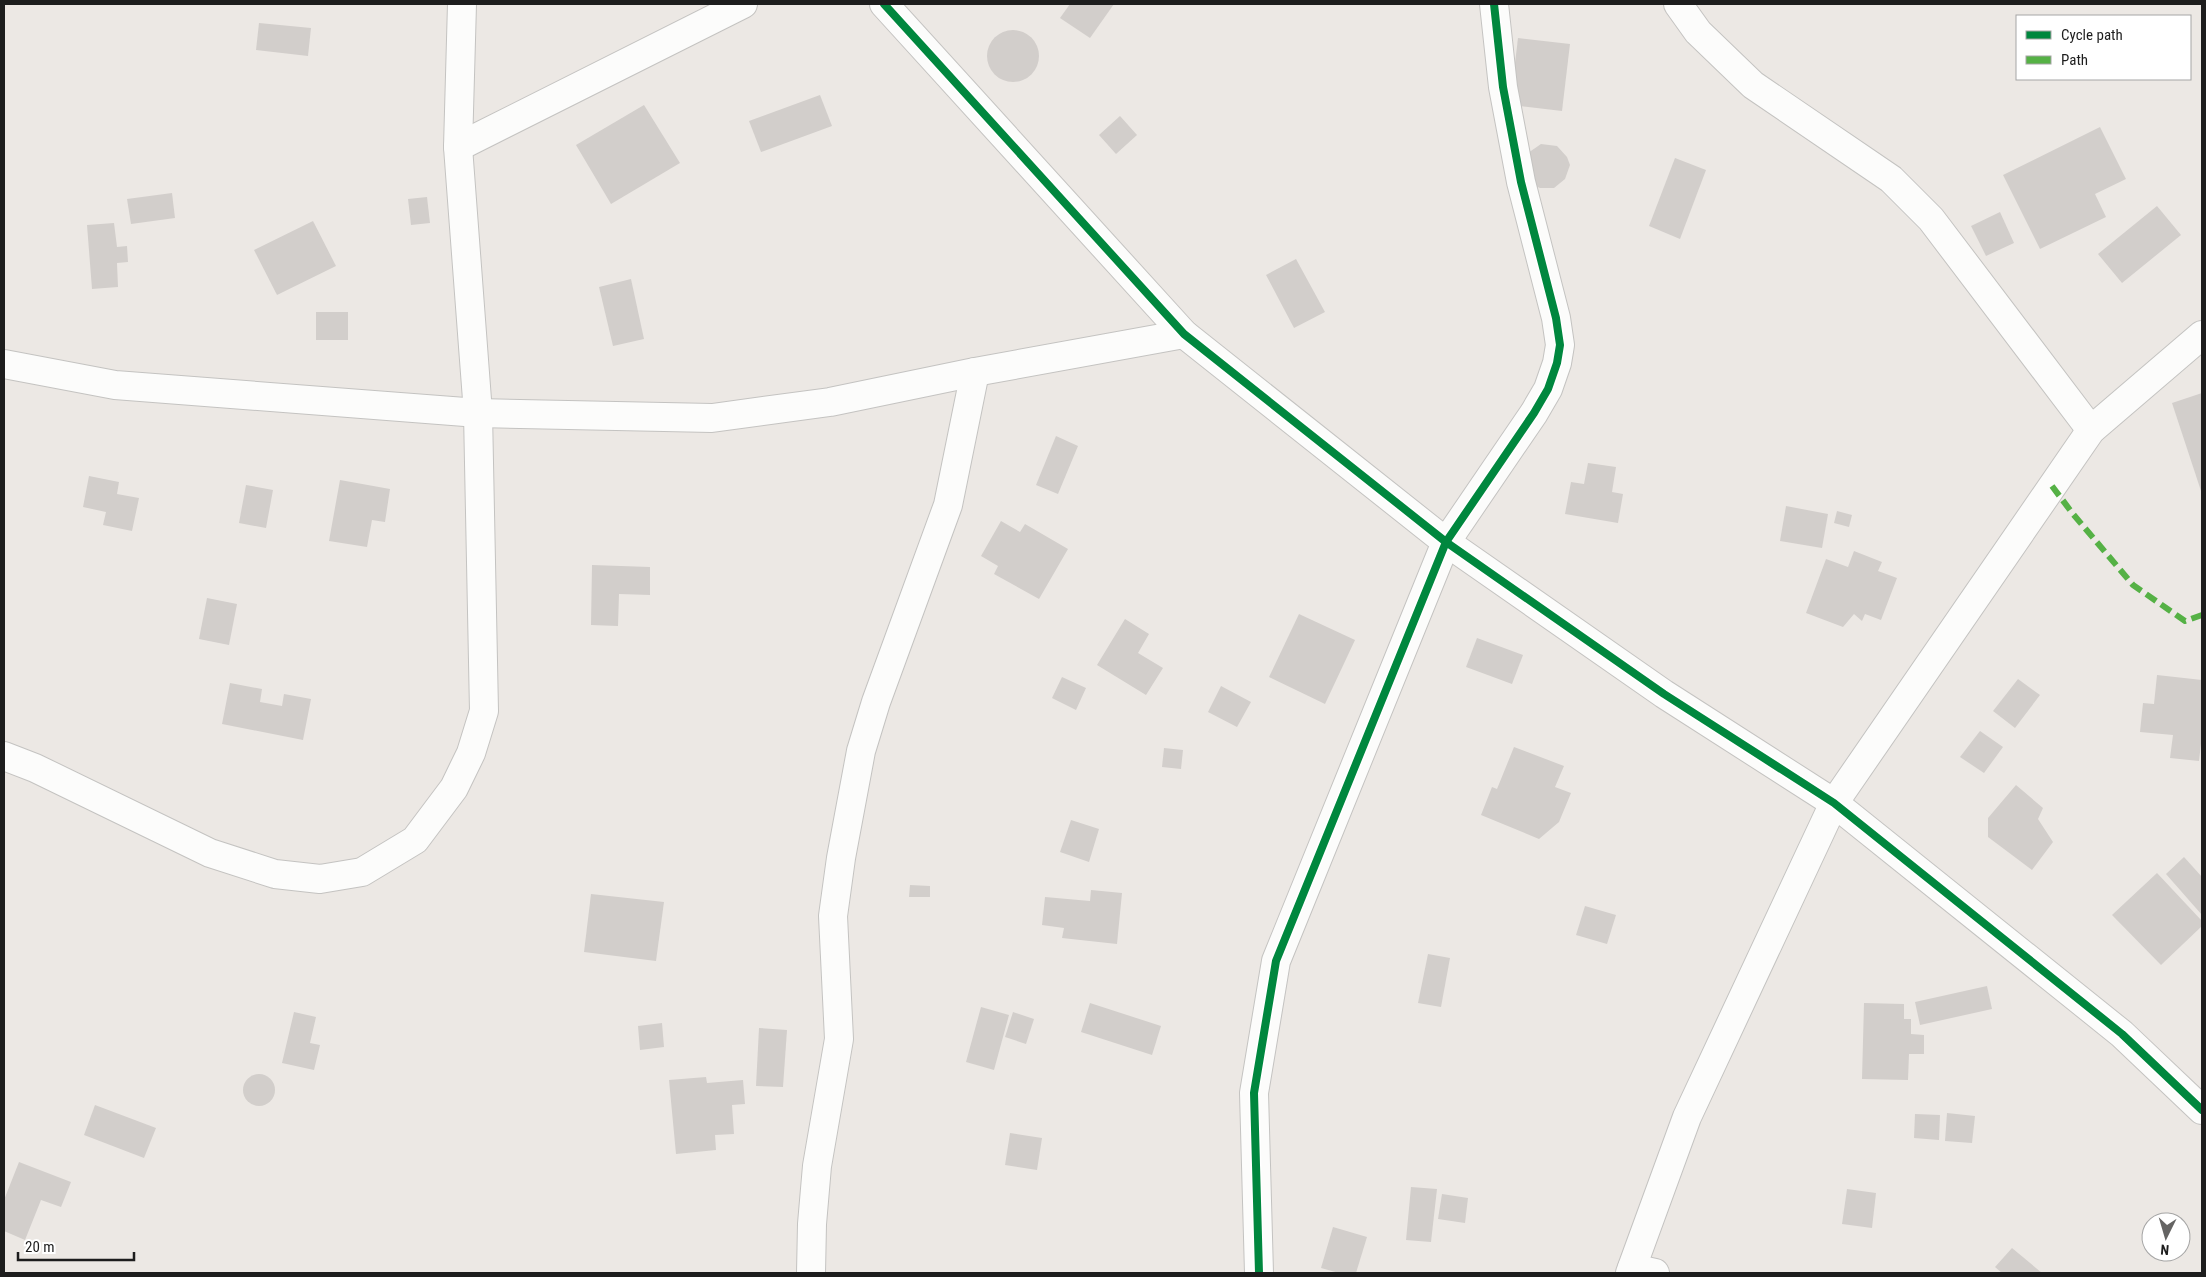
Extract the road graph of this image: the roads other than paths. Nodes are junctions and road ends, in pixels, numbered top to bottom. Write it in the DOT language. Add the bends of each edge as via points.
graph roads {
  1 [pos="462,4"];
  2 [pos="743,4"];
  3 [pos="884,4"];
  4 [pos="1494,4"];
  5 [pos="1678,4"];
  6 [pos="458,146"];
  7 [pos="1184,334"];
  8 [pos="2202,335"];
  9 [pos="4,364"];
  10 [pos="975,372"];
  11 [pos="478,413"];
  12 [pos="2091,430"];
  13 [pos="1446,542"];
  14 [pos="4,756"];
  15 [pos="1834,803"];
  16 [pos="2202,1110"];
  17 [pos="1639,1272"];
  18 [pos="811,1273"];
  19 [pos="1259,1273"];
  1 -- 6 [label="street"];
  2 -- 6 [label="street"];
  3 -- 7 [label="street"];
  4 -- 13 [label="street" via="1505,96 1521,182 1560,345 1548,389"];
  5 -- 12 [label="street" via="1698,32 1753,85 1891,179 1931,219"];
  6 -- 11 [label="street"];
  7 -- 10 [label="street"];
  7 -- 13 [label="street"];
  8 -- 12 [label="street"];
  9 -- 11 [label="street" via="115,385"];
  10 -- 11 [label="street" via="830,402 712,418"];
  10 -- 18 [label="street" via="948,505 876,702 861,751 843,848 833,916 839,1039 817,1166"];
  11 -- 14 [label="street" via="484,711 471,753 454,788 414,840 362,872 320,879 275,874 210,853"];
  12 -- 15 [label="street"];
  13 -- 15 [label="street" via="1664,694"];
  13 -- 19 [label="street" via="1276,961 1254,1093"];
  15 -- 16 [label="street" via="2122,1034"];
  15 -- 17 [label="street" via="1687,1117"];
}
